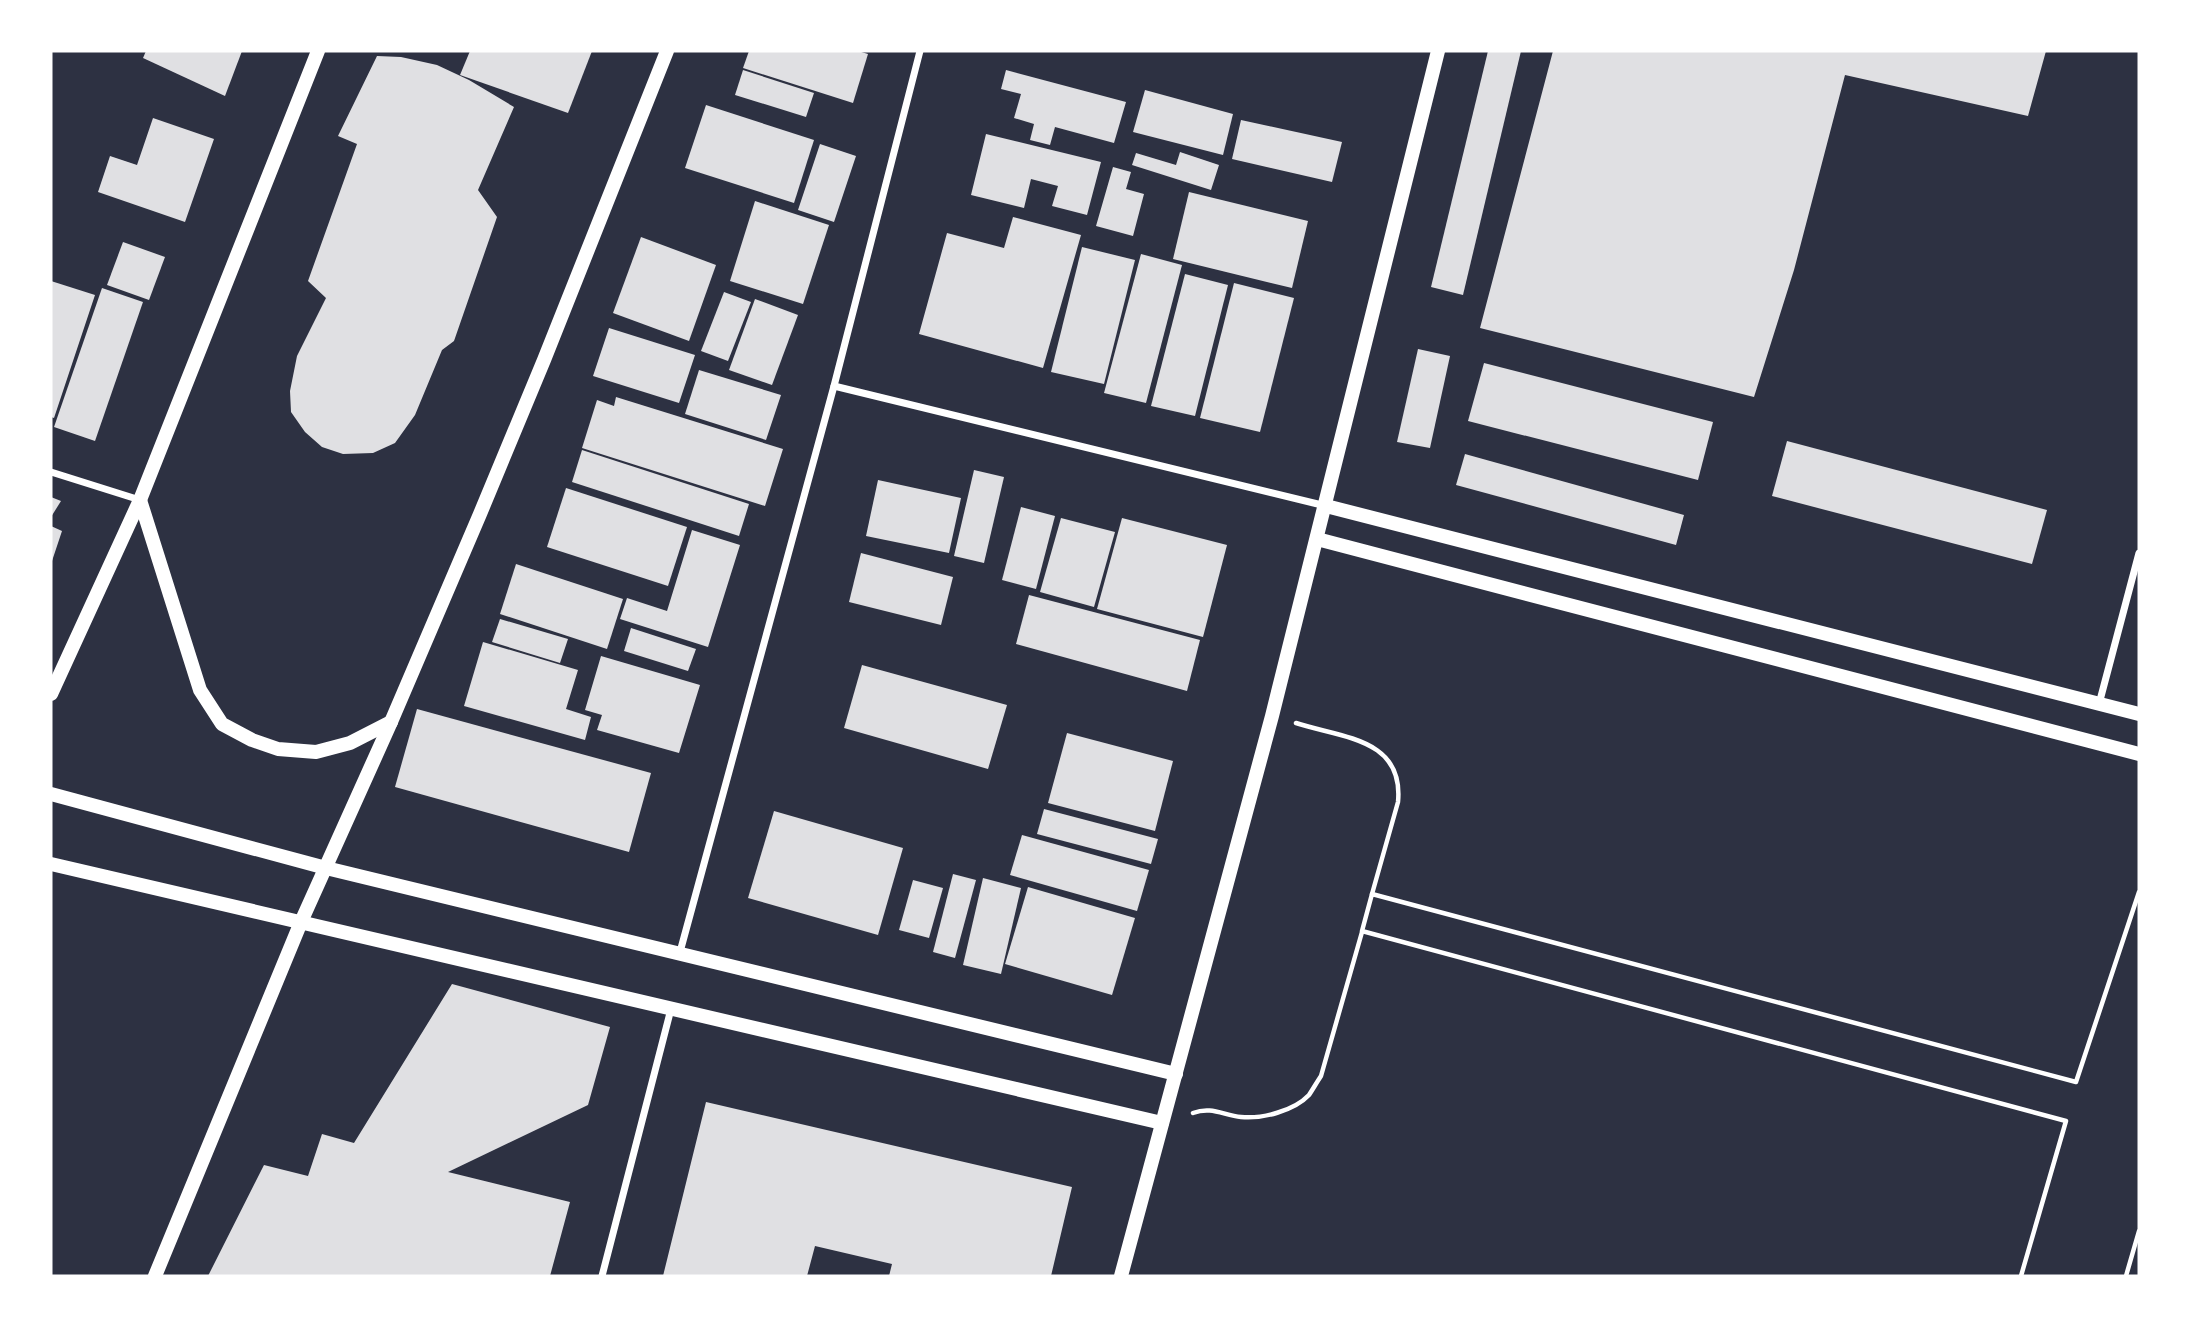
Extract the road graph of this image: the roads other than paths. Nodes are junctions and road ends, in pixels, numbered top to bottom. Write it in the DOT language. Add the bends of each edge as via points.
graph roads {
  1 [pos="318,51"];
  2 [pos="667,51"];
  3 [pos="920,51"];
  4 [pos="1438,51"];
  5 [pos="834,386"];
  6 [pos="51,472"];
  7 [pos="140,500"];
  8 [pos="1326,506"];
  9 [pos="1317,538"];
  10 [pos="2139,553"];
  11 [pos="51,694"];
  12 [pos="2099,704"];
  13 [pos="2139,715"];
  14 [pos="391,722"];
  15 [pos="2139,754"];
  16 [pos="51,794"];
  17 [pos="51,864"];
  18 [pos="326,868"];
  19 [pos="301,922"];
  20 [pos="680,952"];
  21 [pos="671,1009"];
  22 [pos="1176,1074"];
  23 [pos="1162,1124"];
  24 [pos="1125,1275"];
  25 [pos="155,1276"];
  26 [pos="602,1276"];
  1 -- 7 [label="main road"];
  2 -- 14 [label="main road" via="539,373"];
  3 -- 5 [label="street"];
  4 -- 8 [label="main road"];
  5 -- 8 [label="street"];
  5 -- 20 [label="street"];
  6 -- 7 [label="street"];
  7 -- 11 [label="main road"];
  7 -- 14 [label="main road" via="200,690 222,724 278,749 316,752 350,743"];
  8 -- 9 [label="main road"];
  8 -- 12 [label="main road"];
  9 -- 15 [label="main road"];
  9 -- 22 [label="main road"];
  10 -- 12 [label="street"];
  12 -- 13 [label="main road"];
  14 -- 18 [label="main road"];
  16 -- 18 [label="main road"];
  17 -- 19 [label="main road"];
  18 -- 19 [label="main road"];
  18 -- 20 [label="main road"];
  19 -- 21 [label="main road"];
  19 -- 25 [label="main road"];
  20 -- 22 [label="main road"];
  21 -- 23 [label="main road"];
  21 -- 26 [label="street"];
  22 -- 23 [label="main road"];
  23 -- 24 [label="main road"];
}
